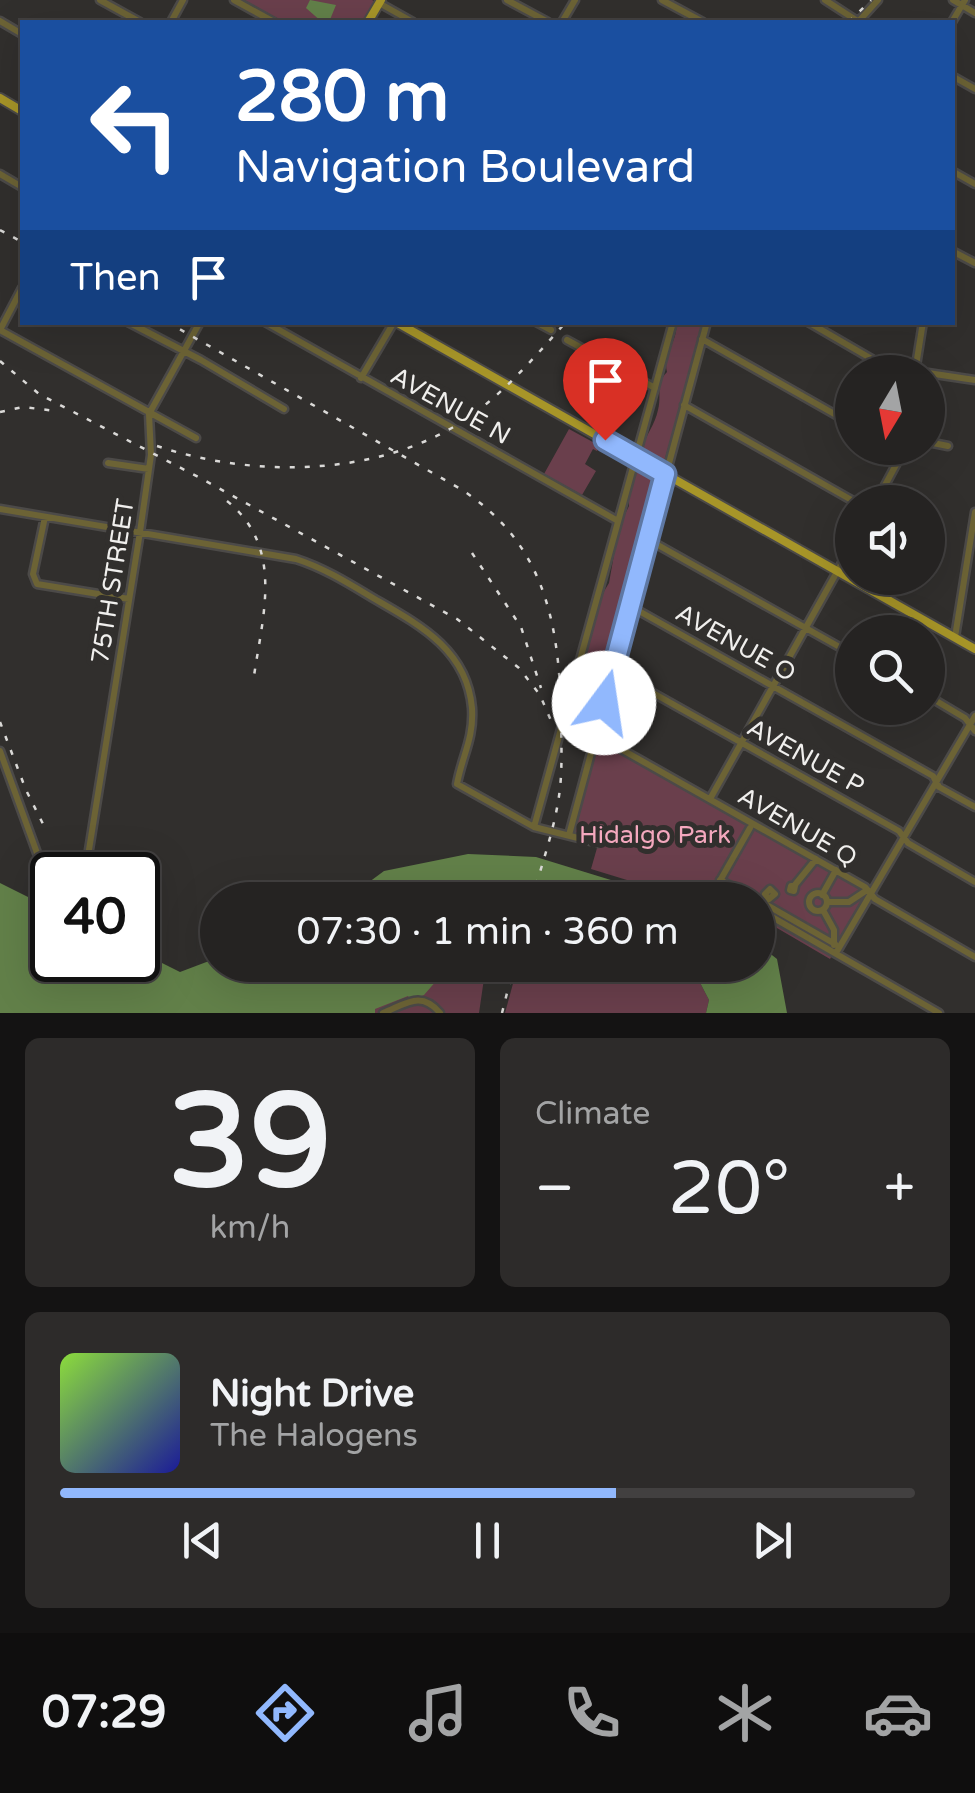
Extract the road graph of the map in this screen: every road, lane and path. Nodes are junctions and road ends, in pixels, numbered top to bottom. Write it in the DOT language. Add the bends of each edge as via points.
graph roads {
  1 [pos="100,0"];
  2 [pos="234,0"];
  3 [pos="507,0"];
  4 [pos="662,0"];
  5 [pos="826,0"];
  6 [pos="878,0"];
  7 [pos="953,0"];
  8 [pos="380,2"];
  9 [pos="964,3"];
  10 [pos="975,12"];
  11 [pos="136,20"];
  12 [pos="270,20"];
  13 [pos="409,20"];
  14 [pos="544,20"];
  15 [pos="699,20"];
  16 [pos="855,20"];
  17 [pos="860,20"];
  18 [pos="20,292"];
  19 [pos="133,325"];
  20 [pos="198,325"];
  21 [pos="269,325"];
  22 [pos="393,325"];
  23 [pos="400,325"];
  24 [pos="541,325"];
  25 [pos="671,325"];
  26 [pos="706,325"];
  27 [pos="813,325"];
  28 [pos="923,325"];
  29 [pos="0,330"];
  30 [pos="550,330"];
  31 [pos="702,339"];
  32 [pos="567,340"];
  33 [pos="182,353"];
  34 [pos="865,355"];
  35 [pos="921,355"];
  36 [pos="945,376"];
  37 [pos="361,378"];
  38 [pos="975,380"];
  39 [pos="654,388"];
  40 [pos="684,405"];
  41 [pos="284,409"];
  42 [pos="149,414"];
  43 [pos="835,414"];
  44 [pos="196,438"];
  45 [pos="945,445"];
  46 [pos="948,446"];
  47 [pos="636,458"];
  48 [pos="108,463"];
  49 [pos="148,469"];
  50 [pos="665,474"];
  51 [pos="835,491"];
  52 [pos="0,509"];
  53 [pos="975,512"];
  54 [pos="45,517"];
  55 [pos="618,521"];
  56 [pos="140,532"];
  57 [pos="648,540"];
  58 [pos="835,568"];
  59 [pos="835,575"];
  60 [pos="882,595"];
  61 [pos="130,599"];
  62 [pos="630,606"];
  63 [pos="806,628"];
  64 [pos="956,637"];
  65 [pos="835,644"];
  66 [pos="975,649"];
  67 [pos="612,670"];
  68 [pos="774,686"];
  69 [pos="945,706"];
  70 [pos="975,716"];
  71 [pos="972,727"];
  72 [pos="596,736"];
  73 [pos="742,742"];
  74 [pos="0,752"];
  75 [pos="937,782"];
  76 [pos="710,799"];
  77 [pos="975,807"];
  78 [pos="534,827"];
  79 [pos="750,828"];
  80 [pos="569,835"];
  81 [pos="904,838"];
  82 [pos="598,843"];
  83 [pos="36,852"];
  84 [pos="89,852"];
  85 [pos="816,860"];
  86 [pos="836,870"];
  87 [pos="720,880"];
  88 [pos="724,882"];
  89 [pos="975,882"];
  90 [pos="793,888"];
  91 [pos="775,892"];
  92 [pos="869,892"];
  93 [pos="821,904"];
  94 [pos="775,910"];
  95 [pos="775,918"];
  96 [pos="804,927"];
  97 [pos="834,949"];
  98 [pos="975,958"];
  99 [pos="383,1013"];
  100 [pos="440,1013"];
  101 [pos="940,1013"];
  1 -- 11 [label="street"];
  2 -- 12 [label="street"];
  3 -- 14 [label="street"];
  4 -- 15 [label="street"];
  5 -- 16 [label="street"];
  6 -- 17 [label="street"];
  7 -- 9 [label="street"];
  8 -- 13 [label="street"];
  9 -- 10 [label="street"];
  18 -- 29 [label="street"];
  19 -- 33 [label="street"];
  20 -- 33 [label="street, 75TH STREET"];
  21 -- 37 [label="street, AVENUE N"];
  22 -- 37 [label="street"];
  23 -- 47 [label="main road"];
  24 -- 30 [label="street"];
  25 -- 39 [label="street"];
  26 -- 31 [label="street"];
  27 -- 34 [label="street"];
  28 -- 35 [label="street"];
  29 -- 42 [label="street"];
  31 -- 40 [label="street"];
  31 -- 43 [label="street"];
  32 -- 39 [label="street"];
  33 -- 41 [label="street"];
  33 -- 42 [label="street, 75TH STREET"];
  36 -- 38 [label="street"];
  37 -- 55 [label="street, AVENUE N"];
  39 -- 47 [label="street"];
  40 -- 50 [label="street"];
  40 -- 51 [label="street"];
  42 -- 44 [label="street"];
  42 -- 49 [label="street, 75TH STREET"];
  45 -- 46 [label="street"];
  47 -- 50 [label="main road"];
  47 -- 55 [label="street"];
  48 -- 49 [label="street"];
  49 -- 56 [label="street, 75TH STREET"];
  50 -- 57 [label="street"];
  50 -- 58 [label="main road"];
  52 -- 54 [label="street"];
  53 -- 64 [label="street"];
  54 -- 56 [label="street"];
  54 -- 61 [label="street" via="35,582"];
  55 -- 78 [label="street"];
  56 -- 61 [label="street, 75TH STREET"];
  56 -- 78 [label="street" via="315,565 436,637 458,664 472,704 470,744 457,784"];
  57 -- 62 [label="street"];
  57 -- 63 [label="street"];
  59 -- 63 [label="street"];
  60 -- 64 [label="main road"];
  61 -- 84 [label="street, 75TH STREET"];
  62 -- 67 [label="street"];
  62 -- 68 [label="street, AVENUE O"];
  63 -- 65 [label="street"];
  63 -- 68 [label="street"];
  64 -- 66 [label="main road"];
  67 -- 72 [label="street"];
  67 -- 73 [label="street, AVENUE P"];
  68 -- 73 [label="street"];
  68 -- 75 [label="street, AVENUE O"];
  69 -- 71 [label="street"];
  70 -- 71 [label="street"];
  71 -- 75 [label="street"];
  72 -- 76 [label="street, AVENUE Q"];
  72 -- 80 [label="street"];
  73 -- 76 [label="street"];
  73 -- 81 [label="street, AVENUE P"];
  74 -- 83 [label="street"];
  75 -- 77 [label="street, AVENUE O"];
  75 -- 81 [label="street"];
  76 -- 85 [label="street, AVENUE Q"];
  78 -- 80 [label="street"];
  79 -- 87 [label="street"];
  80 -- 82 [label="street"];
  81 -- 89 [label="street, AVENUE P"];
  81 -- 92 [label="street"];
  85 -- 86 [label="street, AVENUE Q"];
  85 -- 90 [label="street"];
  86 -- 92 [label="street, AVENUE Q"];
  86 -- 93 [label="street"];
  87 -- 88 [label="street"];
  90 -- 91 [label="street"];
  90 -- 93 [label="street"];
  92 -- 93 [label="street"];
  92 -- 97 [label="street"];
  92 -- 98 [label="street, AVENUE Q"];
  93 -- 96 [label="street"];
  93 -- 97 [label="street" via="834,930"];
  94 -- 96 [label="street"];
  95 -- 97 [label="street"];
  96 -- 97 [label="street"];
  97 -- 101 [label="street"];
  99 -- 100 [label="street" via="420,999"];
}
